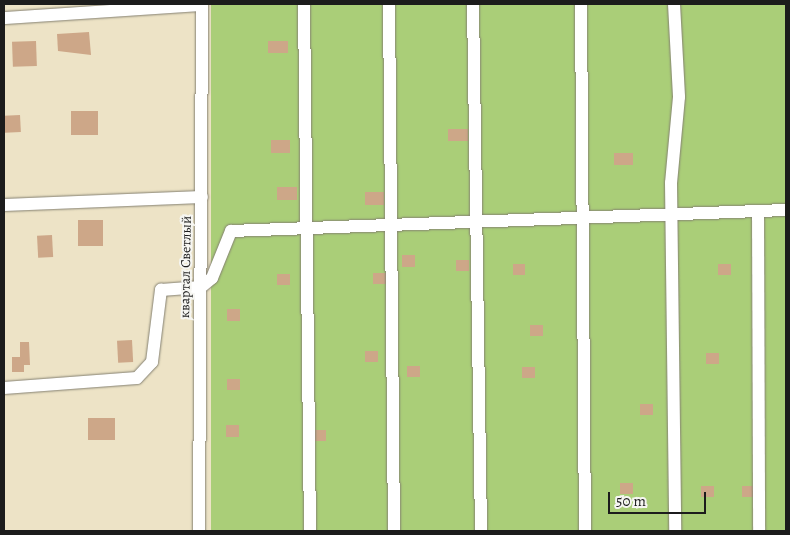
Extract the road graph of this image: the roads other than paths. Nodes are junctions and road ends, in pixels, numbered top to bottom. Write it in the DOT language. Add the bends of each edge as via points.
graph roads {
  1 [pos="202,4"];
  2 [pos="304,4"];
  3 [pos="389,4"];
  4 [pos="474,4"];
  5 [pos="582,4"];
  6 [pos="674,4"];
  7 [pos="4,18"];
  8 [pos="202,197"];
  9 [pos="4,205"];
  10 [pos="786,210"];
  11 [pos="758,211"];
  12 [pos="672,214"];
  13 [pos="585,217"];
  14 [pos="477,221"];
  15 [pos="392,225"];
  16 [pos="306,227"];
  17 [pos="201,287"];
  18 [pos="4,388"];
  19 [pos="199,531"];
  20 [pos="310,531"];
  21 [pos="394,531"];
  22 [pos="481,531"];
  23 [pos="585,531"];
  24 [pos="675,531"];
  25 [pos="759,531"];
  1 -- 7 [label="street"];
  1 -- 8 [label="street, квартал Светлый"];
  2 -- 16 [label="street"];
  3 -- 15 [label="street"];
  4 -- 14 [label="street"];
  5 -- 13 [label="street"];
  6 -- 12 [label="street" via="679,97"];
  8 -- 9 [label="street"];
  8 -- 17 [label="street, квартал Светлый"];
  10 -- 11 [label="street"];
  11 -- 12 [label="street"];
  11 -- 25 [label="street"];
  12 -- 13 [label="street"];
  12 -- 24 [label="street"];
  13 -- 14 [label="street"];
  13 -- 23 [label="street"];
  14 -- 15 [label="street"];
  14 -- 22 [label="street"];
  15 -- 16 [label="street"];
  15 -- 21 [label="street"];
  16 -- 17 [label="street" via="231,231 215,273"];
  16 -- 20 [label="street"];
  17 -- 18 [label="street" via="161,290 152,362 137,378"];
  17 -- 19 [label="street, квартал Светлый"];
}
